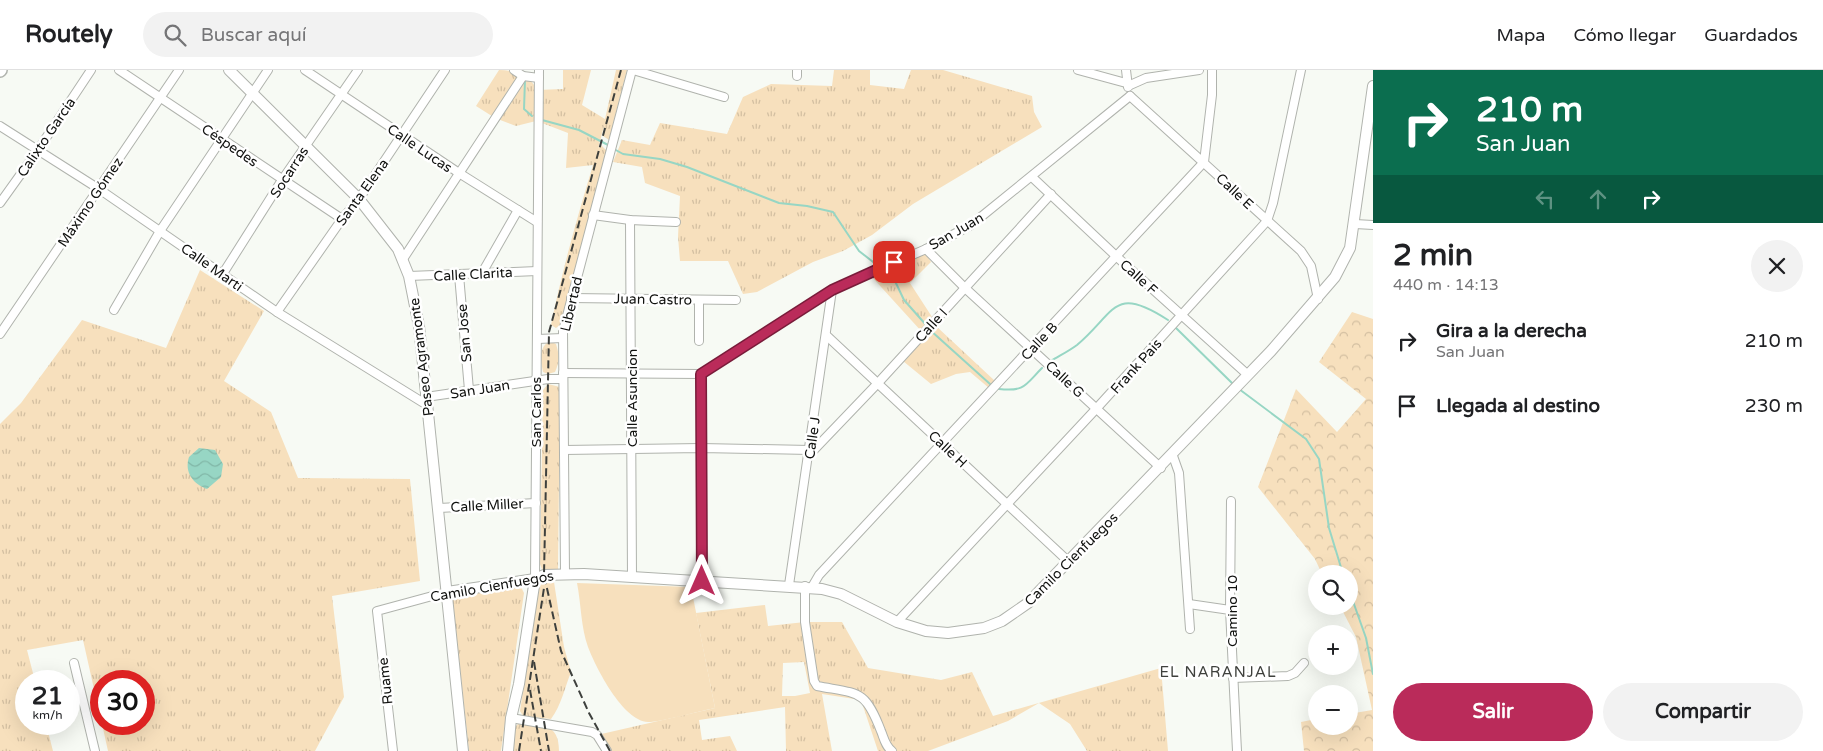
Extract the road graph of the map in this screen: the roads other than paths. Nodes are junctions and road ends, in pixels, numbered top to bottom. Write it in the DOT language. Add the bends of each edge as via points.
graph roads {
  1 [pos="90,70"];
  2 [pos="119,70"];
  3 [pos="179,70"];
  4 [pos="229,70"];
  5 [pos="268,70"];
  6 [pos="305,70"];
  7 [pos="358,70"];
  8 [pos="445,70"];
  9 [pos="514,70"];
  10 [pos="632,70"];
  11 [pos="1078,70"];
  12 [pos="1126,70"];
  13 [pos="1199,70"];
  14 [pos="1212,70"];
  15 [pos="1301,70"];
  16 [pos="539,74"];
  17 [pos="523,76"];
  18 [pos="1127,85"];
  19 [pos="1373,86"];
  20 [pos="252,93"];
  21 [pos="341,94"];
  22 [pos="1130,96"];
  23 [pos="160,97"];
  24 [pos="724,97"];
  25 [pos="0,126"];
  26 [pos="402,136"];
  27 [pos="220,140"];
  28 [pos="305,146"];
  29 [pos="38,150"];
  30 [pos="1204,162"];
  31 [pos="459,173"];
  32 [pos="1032,177"];
  33 [pos="282,180"];
  34 [pos="99,190"];
  35 [pos="1051,194"];
  36 [pos="359,199"];
  37 [pos="0,203"];
  38 [pos="518,210"];
  39 [pos="593,215"];
  40 [pos="342,219"];
  41 [pos="630,220"];
  42 [pos="1268,221"];
  43 [pos="537,222"];
  44 [pos="676,222"];
  45 [pos="1355,224"];
  46 [pos="1373,225"];
  47 [pos="160,230"];
  48 [pos="926,249"];
  49 [pos="1117,257"];
  50 [pos="403,260"];
  51 [pos="537,271"];
  52 [pos="482,273"];
  53 [pos="222,275"];
  54 [pos="458,275"];
  55 [pos="409,276"];
  56 [pos="965,288"];
  57 [pos="832,290"];
  58 [pos="571,298"];
  59 [pos="632,298"];
  60 [pos="1318,299"];
  61 [pos="699,300"];
  62 [pos="736,300"];
  63 [pos="114,310"];
  64 [pos="277,312"];
  65 [pos="1182,316"];
  66 [pos="1,330"];
  67 [pos="827,336"];
  68 [pos="563,338"];
  69 [pos="537,339"];
  70 [pos="699,340"];
  71 [pos="1032,349"];
  72 [pos="632,373"];
  73 [pos="701,374"];
  74 [pos="1248,375"];
  75 [pos="563,376"];
  76 [pos="536,380"];
  77 [pos="878,383"];
  78 [pos="469,390"];
  79 [pos="426,401"];
  80 [pos="1096,409"];
  81 [pos="943,444"];
  82 [pos="701,448"];
  83 [pos="632,449"];
  84 [pos="564,450"];
  85 [pos="810,452"];
  86 [pos="1173,456"];
  87 [pos="1161,468"];
  88 [pos="1231,501"];
  89 [pos="536,503"];
  90 [pos="1007,503"];
  91 [pos="439,508"];
  92 [pos="1069,562"];
  93 [pos="565,575"];
  94 [pos="632,577"];
  95 [pos="535,579"];
  96 [pos="702,581"];
  97 [pos="789,585"];
  98 [pos="808,587"];
  99 [pos="447,592"];
  100 [pos="1189,604"];
  101 [pos="1230,610"];
  102 [pos="377,611"];
  103 [pos="897,622"];
  104 [pos="1190,629"];
  105 [pos="74,663"];
  106 [pos="1304,663"];
  107 [pos="1233,678"];
  108 [pos="511,718"];
  109 [pos="95,751"];
  110 [pos="393,751"];
  111 [pos="463,751"];
  112 [pos="508,751"];
  113 [pos="607,751"];
  114 [pos="892,751"];
  115 [pos="1236,751"];
  1 -- 29 [label="street, Calixto García"];
  2 -- 23 [label="street, Céspedes"];
  3 -- 23 [label="street, Máximo Gómez"];
  4 -- 20 [label="street, Paseo Agramonte"];
  5 -- 20 [label="street"];
  6 -- 21 [label="street, Calle Lucas"];
  7 -- 21 [label="street, Socarras"];
  8 -- 26 [label="street, Santa Elena"];
  9 -- 17 [label="street"];
  10 -- 24 [label="street"];
  10 -- 39 [label="street, Libertad"];
  11 -- 18 [label="street"];
  12 -- 18 [label="street"];
  13 -- 18 [label="street" via="1146,78"];
  14 -- 30 [label="street"];
  15 -- 42 [label="street, Frank Pais"];
  16 -- 17 [label="street"];
  16 -- 43 [label="street, San Carlos"];
  17 -- 31 [label="street"];
  18 -- 22 [label="street"];
  19 -- 45 [label="street, Camilo Cienfuegos"];
  20 -- 27 [label="street"];
  20 -- 28 [label="street, Paseo Agramonte"];
  21 -- 26 [label="street, Calle Lucas"];
  21 -- 28 [label="street, Socarras"];
  22 -- 30 [label="street, Calle E"];
  22 -- 32 [label="street, San Juan"];
  23 -- 27 [label="street, Céspedes"];
  23 -- 34 [label="street, Máximo Gómez"];
  25 -- 29 [label="street, Calle Marti"];
  26 -- 31 [label="street, Calle Lucas"];
  26 -- 36 [label="street, Santa Elena"];
  27 -- 33 [label="street, Céspedes"];
  27 -- 47 [label="street"];
  28 -- 33 [label="street, Socarras"];
  28 -- 36 [label="street, Paseo Agramonte"];
  29 -- 34 [label="street, Calle Marti"];
  29 -- 37 [label="street, Calixto García"];
  30 -- 42 [label="street, Calle E"];
  30 -- 49 [label="street, Calle B"];
  31 -- 38 [label="street, Calle Lucas"];
  31 -- 50 [label="street"];
  32 -- 35 [label="street, Calle F"];
  32 -- 48 [label="street, San Juan" via="971,226"];
  33 -- 40 [label="street, Céspedes"];
  33 -- 53 [label="street, Socarras"];
  34 -- 47 [label="street, Calle Marti"];
  34 -- 66 [label="street, Máximo Gómez"];
  35 -- 49 [label="street, Calle F"];
  35 -- 56 [label="street, Calle I"];
  36 -- 40 [label="street, Santa Elena"];
  36 -- 50 [label="street, Paseo Agramonte"];
  38 -- 43 [label="street, Calle Lucas"];
  38 -- 52 [label="street"];
  39 -- 41 [label="street"];
  39 -- 58 [label="street, Libertad"];
  40 -- 64 [label="street, Santa Elena"];
  41 -- 44 [label="street"];
  41 -- 59 [label="street, Calle Asuncion"];
  42 -- 60 [label="street, Calle E" via="1307,259"];
  42 -- 65 [label="street, Frank Pais"];
  43 -- 51 [label="street, San Carlos"];
  45 -- 46 [label="street"];
  45 -- 60 [label="street, Camilo Cienfuegos" via="1344,263"];
  47 -- 53 [label="street, Calle Marti"];
  47 -- 63 [label="street"];
  48 -- 56 [label="street, Calle G"];
  48 -- 57 [label="street, San Juan"];
  49 -- 65 [label="street, Calle F"];
  49 -- 71 [label="street, Calle B"];
  50 -- 55 [label="street, Paseo Agramonte"];
  51 -- 52 [label="street, Calle Clarita"];
  51 -- 69 [label="street, San Carlos"];
  52 -- 54 [label="street, Calle Clarita"];
  53 -- 64 [label="street, Calle Marti"];
  54 -- 55 [label="street, Calle Clarita"];
  54 -- 78 [label="street, San Jose"];
  55 -- 79 [label="street, Paseo Agramonte" via="417,308"];
  56 -- 71 [label="street, Calle G"];
  56 -- 77 [label="street, Calle I"];
  57 -- 67 [label="street, Calle J"];
  57 -- 73 [label="street, San Juan"];
  58 -- 59 [label="street, Juan Castro"];
  58 -- 68 [label="street, Libertad"];
  59 -- 61 [label="street, Juan Castro"];
  59 -- 72 [label="street, Calle Asuncion"];
  60 -- 74 [label="street, Camilo Cienfuegos"];
  61 -- 62 [label="street, Juan Castro"];
  61 -- 70 [label="street"];
  64 -- 79 [label="street, Calle Marti"];
  65 -- 74 [label="street, Calle F"];
  65 -- 80 [label="street, Frank Pais"];
  67 -- 77 [label="street, Calle H"];
  67 -- 85 [label="street, Calle J"];
  68 -- 69 [label="street"];
  68 -- 75 [label="street, Libertad"];
  69 -- 76 [label="street, San Carlos"];
  71 -- 80 [label="street, Calle G"];
  71 -- 81 [label="street, Calle B"];
  72 -- 73 [label="street, San Juan"];
  72 -- 75 [label="street, San Juan"];
  72 -- 83 [label="street, Calle Asuncion"];
  73 -- 82 [label="street"];
  74 -- 86 [label="street, Camilo Cienfuegos"];
  75 -- 76 [label="street, San Juan"];
  75 -- 84 [label="street, Libertad"];
  76 -- 78 [label="street, San Juan"];
  76 -- 89 [label="street, San Carlos"];
  77 -- 81 [label="street, Calle H"];
  77 -- 85 [label="street, Calle I"];
  78 -- 79 [label="street, San Juan"];
  79 -- 91 [label="street, Paseo Agramonte"];
  80 -- 87 [label="street, Calle G"];
  80 -- 90 [label="street, Frank Pais"];
  81 -- 90 [label="street, Calle H"];
  81 -- 98 [label="street, Calle B"];
  82 -- 83 [label="street"];
  82 -- 85 [label="street"];
  82 -- 96 [label="street"];
  83 -- 84 [label="street"];
  83 -- 94 [label="street, Calle Asuncion"];
  84 -- 93 [label="street, Libertad"];
  85 -- 97 [label="street, Calle J"];
  86 -- 87 [label="street, Camilo Cienfuegos"];
  86 -- 100 [label="street" via="1179,473"];
  87 -- 92 [label="street, Camilo Cienfuegos"];
  88 -- 101 [label="street, Camino 10"];
  89 -- 91 [label="street, Calle Miller"];
  89 -- 95 [label="street, San Carlos"];
  90 -- 92 [label="street, Calle H"];
  90 -- 103 [label="street, Frank Pais"];
  91 -- 99 [label="street, Paseo Agramonte"];
  92 -- 103 [label="street, Camilo Cienfuegos" via="1028,604 984,628 948,633"];
  93 -- 94 [label="street, Camilo Cienfuegos"];
  93 -- 95 [label="street, Camilo Cienfuegos"];
  94 -- 96 [label="street, Camilo Cienfuegos"];
  95 -- 99 [label="street, Camilo Cienfuegos"];
  95 -- 108 [label="street, San Carlos"];
  96 -- 97 [label="street, Camilo Cienfuegos"];
  97 -- 98 [label="street, Camilo Cienfuegos"];
  98 -- 103 [label="street, Camilo Cienfuegos" via="841,594"];
  98 -- 114 [label="street" via="805,622 814,682 817,686 864,697 871,705 886,744"];
  99 -- 102 [label="street, Camilo Cienfuegos"];
  99 -- 111 [label="street, Paseo Agramonte"];
  100 -- 101 [label="street"];
  100 -- 104 [label="street"];
  101 -- 107 [label="street, Camino 10"];
  102 -- 110 [label="street, Ruame"];
  105 -- 109 [label="street"];
  106 -- 107 [label="street" via="1288,676"];
  107 -- 115 [label="street, Camino 10"];
  108 -- 112 [label="street, San Carlos"];
  108 -- 113 [label="street" via="592,732"];
}
